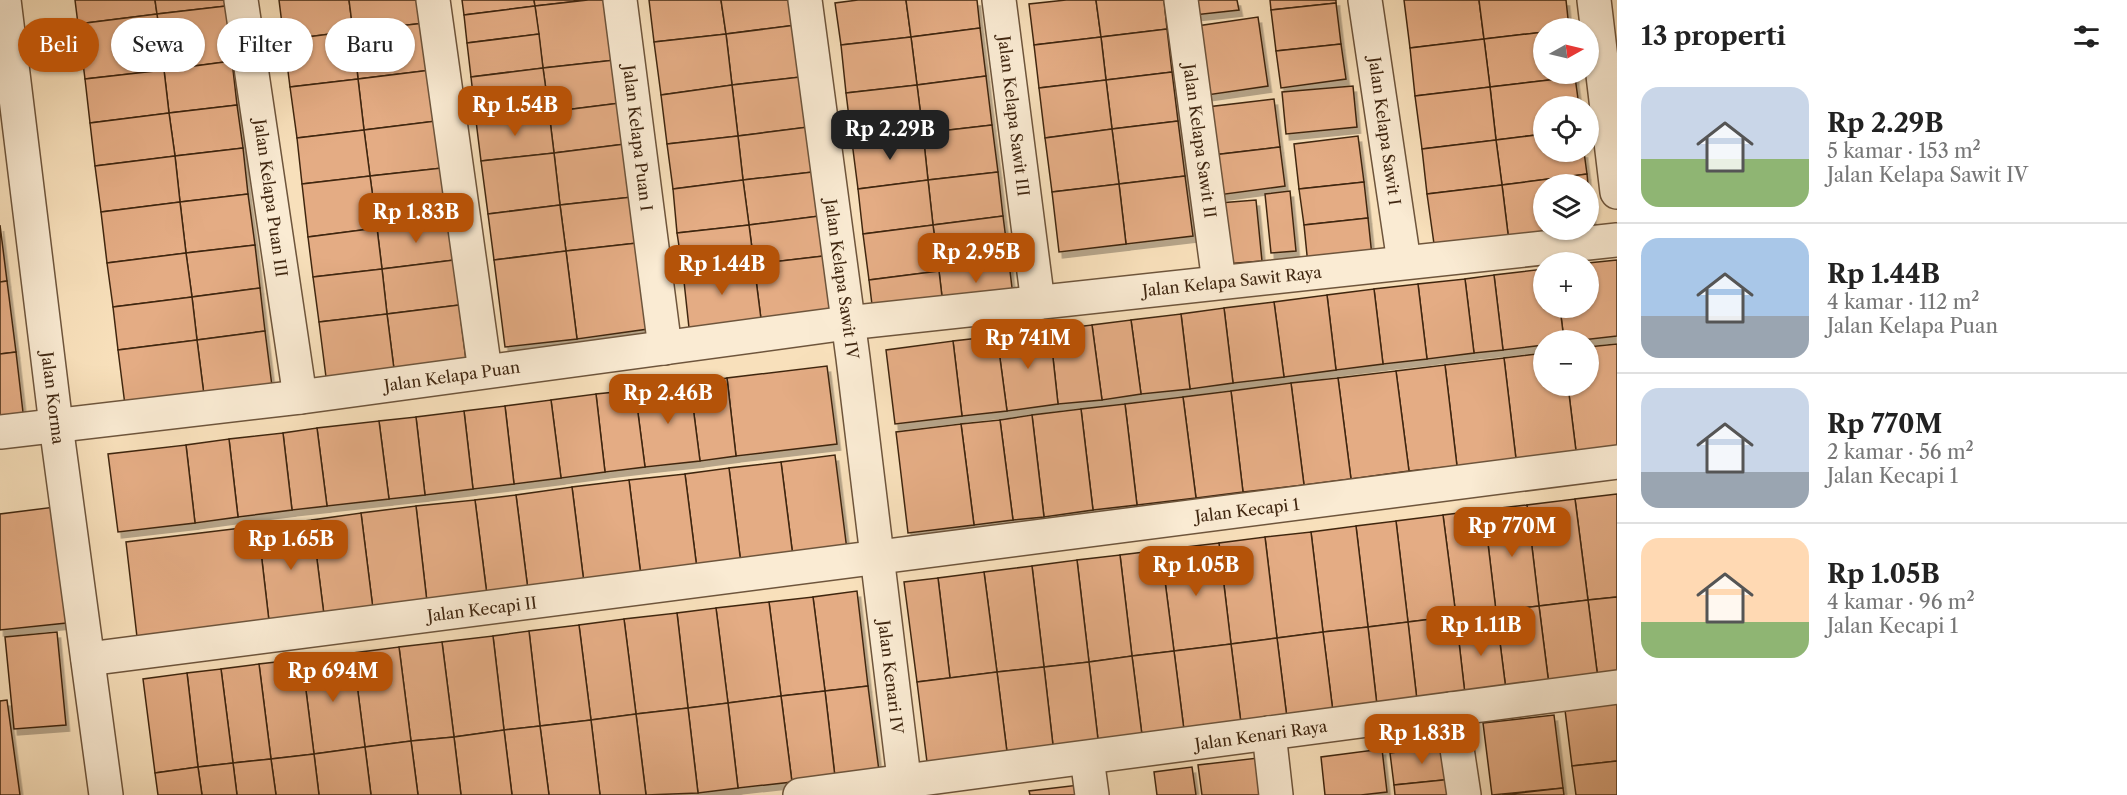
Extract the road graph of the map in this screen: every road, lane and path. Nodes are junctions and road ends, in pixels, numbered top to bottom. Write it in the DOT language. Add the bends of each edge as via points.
graph roads {
  1 [pos="4,0"];
  2 [pos="241,0"];
  3 [pos="433,0"];
  4 [pos="620,0"];
  5 [pos="805,0"];
  6 [pos="999,0"];
  7 [pos="1181,0"];
  8 [pos="1365,0"];
  9 [pos="1594,0"];
  10 [pos="1617,192"];
  11 [pos="1617,240"];
  12 [pos="1404,262"];
  13 [pos="1219,282"];
  14 [pos="1038,303"];
  15 [pos="847,323"];
  16 [pos="665,348"];
  17 [pos="485,371"];
  18 [pos="300,397"];
  19 [pos="56,425"];
  20 [pos="0,432"];
  21 [pos="1617,462"];
  22 [pos="876,558"];
  23 [pos="88,659"];
  24 [pos="1617,687"];
  25 [pos="1451,709"];
  26 [pos="1269,733"];
  27 [pos="1087,758"];
  28 [pos="905,788"];
  29 [pos="106,795"];
  30 [pos="801,795"];
  31 [pos="1092,795"];
  32 [pos="1276,795"];
  33 [pos="1464,795"];
  1 -- 19 [label="street, Jalan Korma"];
  2 -- 18 [label="street, Jalan Kelapa Puan III"];
  3 -- 17 [label="street"];
  4 -- 16 [label="street, Jalan Kelapa Puan I"];
  5 -- 15 [label="street, Jalan Kelapa Sawit IV"];
  6 -- 14 [label="street, Jalan Kelapa Sawit III"];
  7 -- 13 [label="street, Jalan Kelapa Sawit II"];
  8 -- 12 [label="street, Jalan Kelapa Sawit I"];
  9 -- 10 [label="street"];
  11 -- 12 [label="street, Jalan Kelapa Sawit Raya"];
  12 -- 13 [label="street, Jalan Kelapa Sawit Raya"];
  13 -- 14 [label="street, Jalan Kelapa Sawit Raya"];
  14 -- 15 [label="street, Jalan Kelapa Sawit Raya"];
  15 -- 16 [label="street, Jalan Kelapa Puan"];
  15 -- 22 [label="street, Jalan Kelapa Sawit IV"];
  16 -- 17 [label="street, Jalan Kelapa Puan"];
  17 -- 18 [label="street, Jalan Kelapa Puan"];
  18 -- 19 [label="street, Jalan Kelapa Puan"];
  19 -- 20 [label="street, Jalan Kelapa Puan"];
  19 -- 23 [label="street, Jalan Korma"];
  21 -- 22 [label="street, Jalan Kecapi 1"];
  22 -- 23 [label="street, Jalan Kecapi II"];
  22 -- 28 [label="street, Jalan Kenari IV"];
  23 -- 29 [label="street, Jalan Korma"];
  24 -- 25 [label="street, Jalan Kenari Raya"];
  25 -- 26 [label="street, Jalan Kenari Raya"];
  25 -- 33 [label="street"];
  26 -- 27 [label="street, Jalan Kenari Raya"];
  26 -- 32 [label="street"];
  27 -- 28 [label="street, Jalan Kenari Raya"];
  27 -- 31 [label="street"];
  28 -- 30 [label="street, Jalan Kenari Raya"];
}
